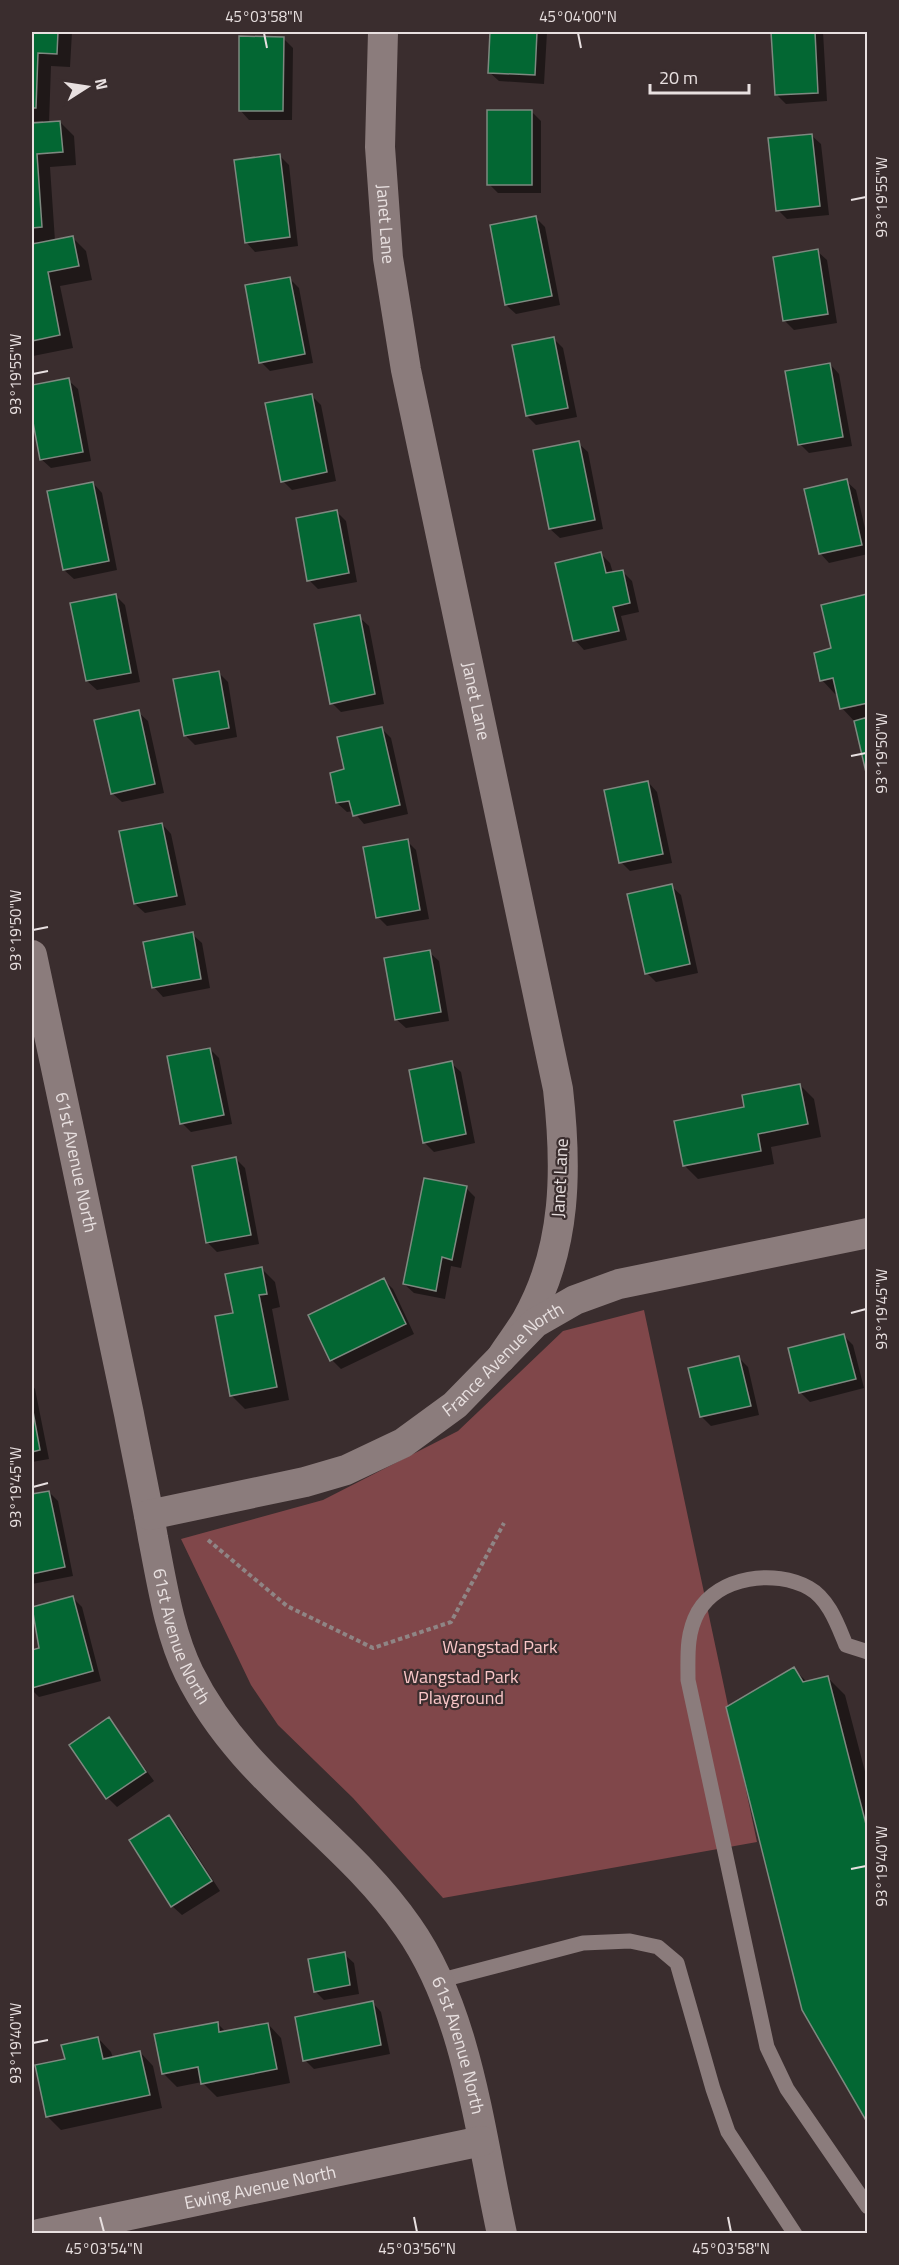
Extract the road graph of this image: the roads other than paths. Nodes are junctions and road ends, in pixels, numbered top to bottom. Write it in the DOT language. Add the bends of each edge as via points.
graph roads {
  1 [pos="383,32"];
  2 [pos="32,955"];
  3 [pos="867,1233"];
  4 [pos="501,1358"];
  5 [pos="149,1515"];
  6 [pos="867,1652"];
  7 [pos="438,1981"];
  8 [pos="482,2141"];
  9 [pos="867,2207"];
  10 [pos="39,2234"];
  11 [pos="502,2234"];
  12 [pos="795,2234"];
  1 -- 4 [label="street, Janet Lane" via="380,147 388,258 406,370 558,1089 565,1152 561,1214 546,1275 527,1319"];
  2 -- 5 [label="street, 61st Avenue North"];
  3 -- 4 [label="street, France Avenue North" via="619,1284 575,1299 535,1323"];
  4 -- 5 [label="street, France Avenue North" via="455,1405 411,1437 346,1470"];
  5 -- 7 [label="street, 61st Avenue North" via="165,1604 189,1672 225,1735 363,1873 409,1927"];
  6 -- 9 [label="lane" via="846,1646 833,1615 811,1588 781,1578 753,1577 722,1588 699,1611 688,1641 688,1680 767,2047 787,2089"];
  7 -- 8 [label="street, 61st Avenue North" via="465,2062"];
  7 -- 12 [label="lane" via="583,1943 630,1941 658,1947 677,1963 728,2132"];
  8 -- 10 [label="street, Ewing Avenue North"];
  8 -- 11 [label="street, 61st Avenue North"];
}
